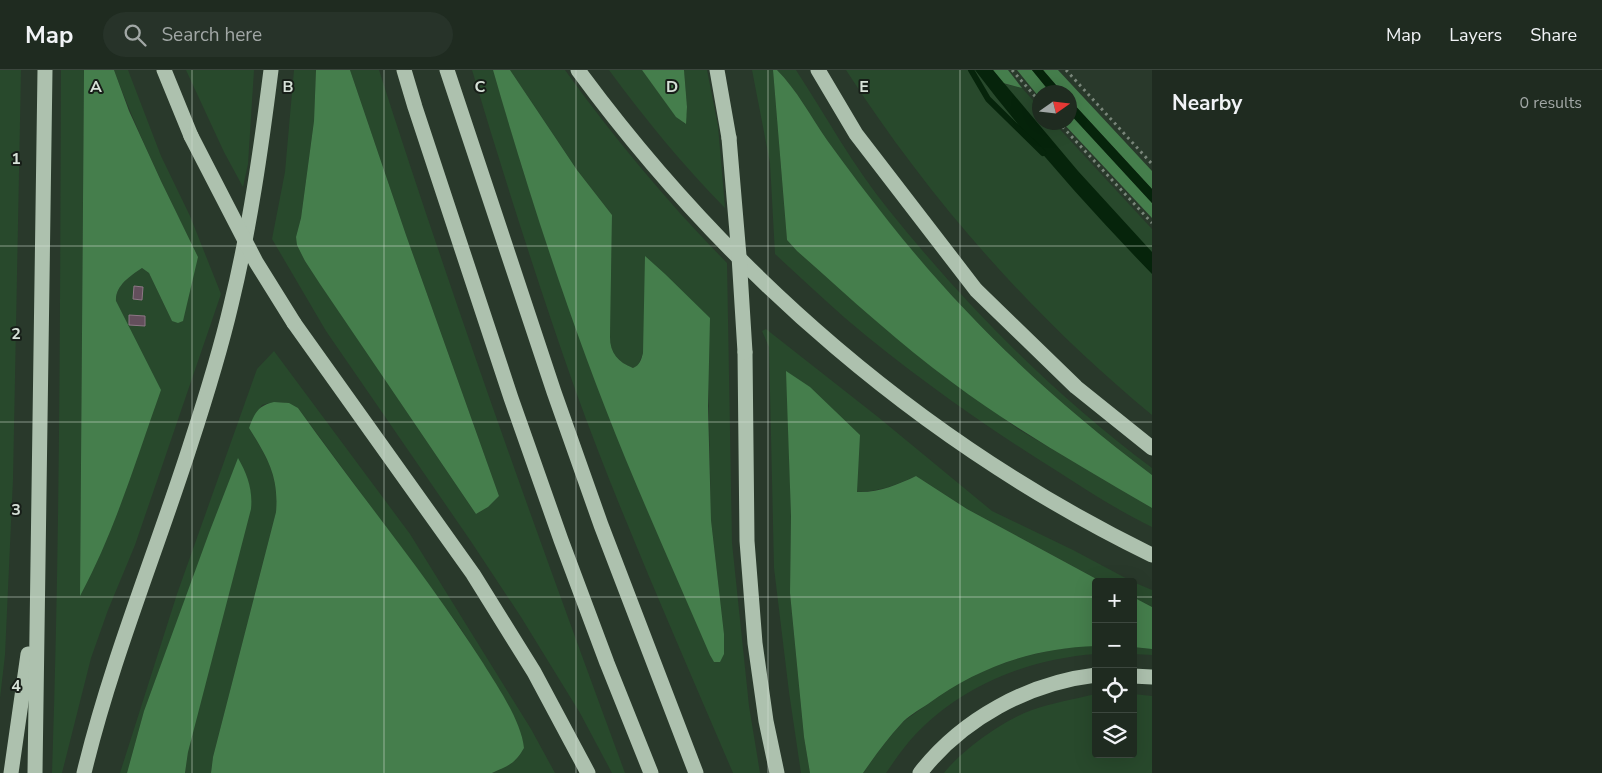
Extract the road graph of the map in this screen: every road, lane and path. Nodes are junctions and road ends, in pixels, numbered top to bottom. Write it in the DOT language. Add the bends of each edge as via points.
graph roads {
  1 [pos="44,70"];
  2 [pos="164,70"];
  3 [pos="271,70"];
  4 [pos="404,70"];
  5 [pos="447,70"];
  6 [pos="578,70"];
  7 [pos="717,70"];
  8 [pos="818,70"];
  9 [pos="1012,70"];
  10 [pos="1066,70"];
  11 [pos="1032,93"];
  12 [pos="1065,130"];
  13 [pos="1152,164"];
  14 [pos="1152,223"];
  15 [pos="1152,448"];
  16 [pos="1152,555"];
  17 [pos="37,588"];
  18 [pos="1092,676"];
  19 [pos="1137,676"];
  20 [pos="1152,677"];
  21 [pos="11,773"];
  22 [pos="35,773"];
  23 [pos="84,773"];
  24 [pos="588,773"];
  25 [pos="651,773"];
  26 [pos="696,773"];
  27 [pos="777,773"];
  28 [pos="920,773"];
  1 -- 17 [label="highway"];
  2 -- 24 [label="highway, bridge" via="190,136 256,262 294,323 473,574 534,672"];
  3 -- 23 [label="highway" via="263,139 231,304 190,447 116,659"];
  4 -- 25 [label="highway" via="514,407 607,664"];
  5 -- 26 [label="highway" via="600,525"];
  6 -- 16 [label="highway" via="654,168 704,223 797,314 850,359 888,391 970,450 1056,505"];
  7 -- 27 [label="highway, bridge" via="729,138 740,256 745,352 747,541 755,643"];
  8 -- 15 [label="highway" via="856,134 976,290 1076,387"];
  9 -- 11 [label="path"];
  10 -- 13 [label="path"];
  12 -- 14 [label="path"];
  17 -- 21 [label="highway"];
  17 -- 22 [label="highway"];
  18 -- 28 [label="highway" via="1062,680 991,711 952,738"];
  19 -- 20 [label="highway"];
}
